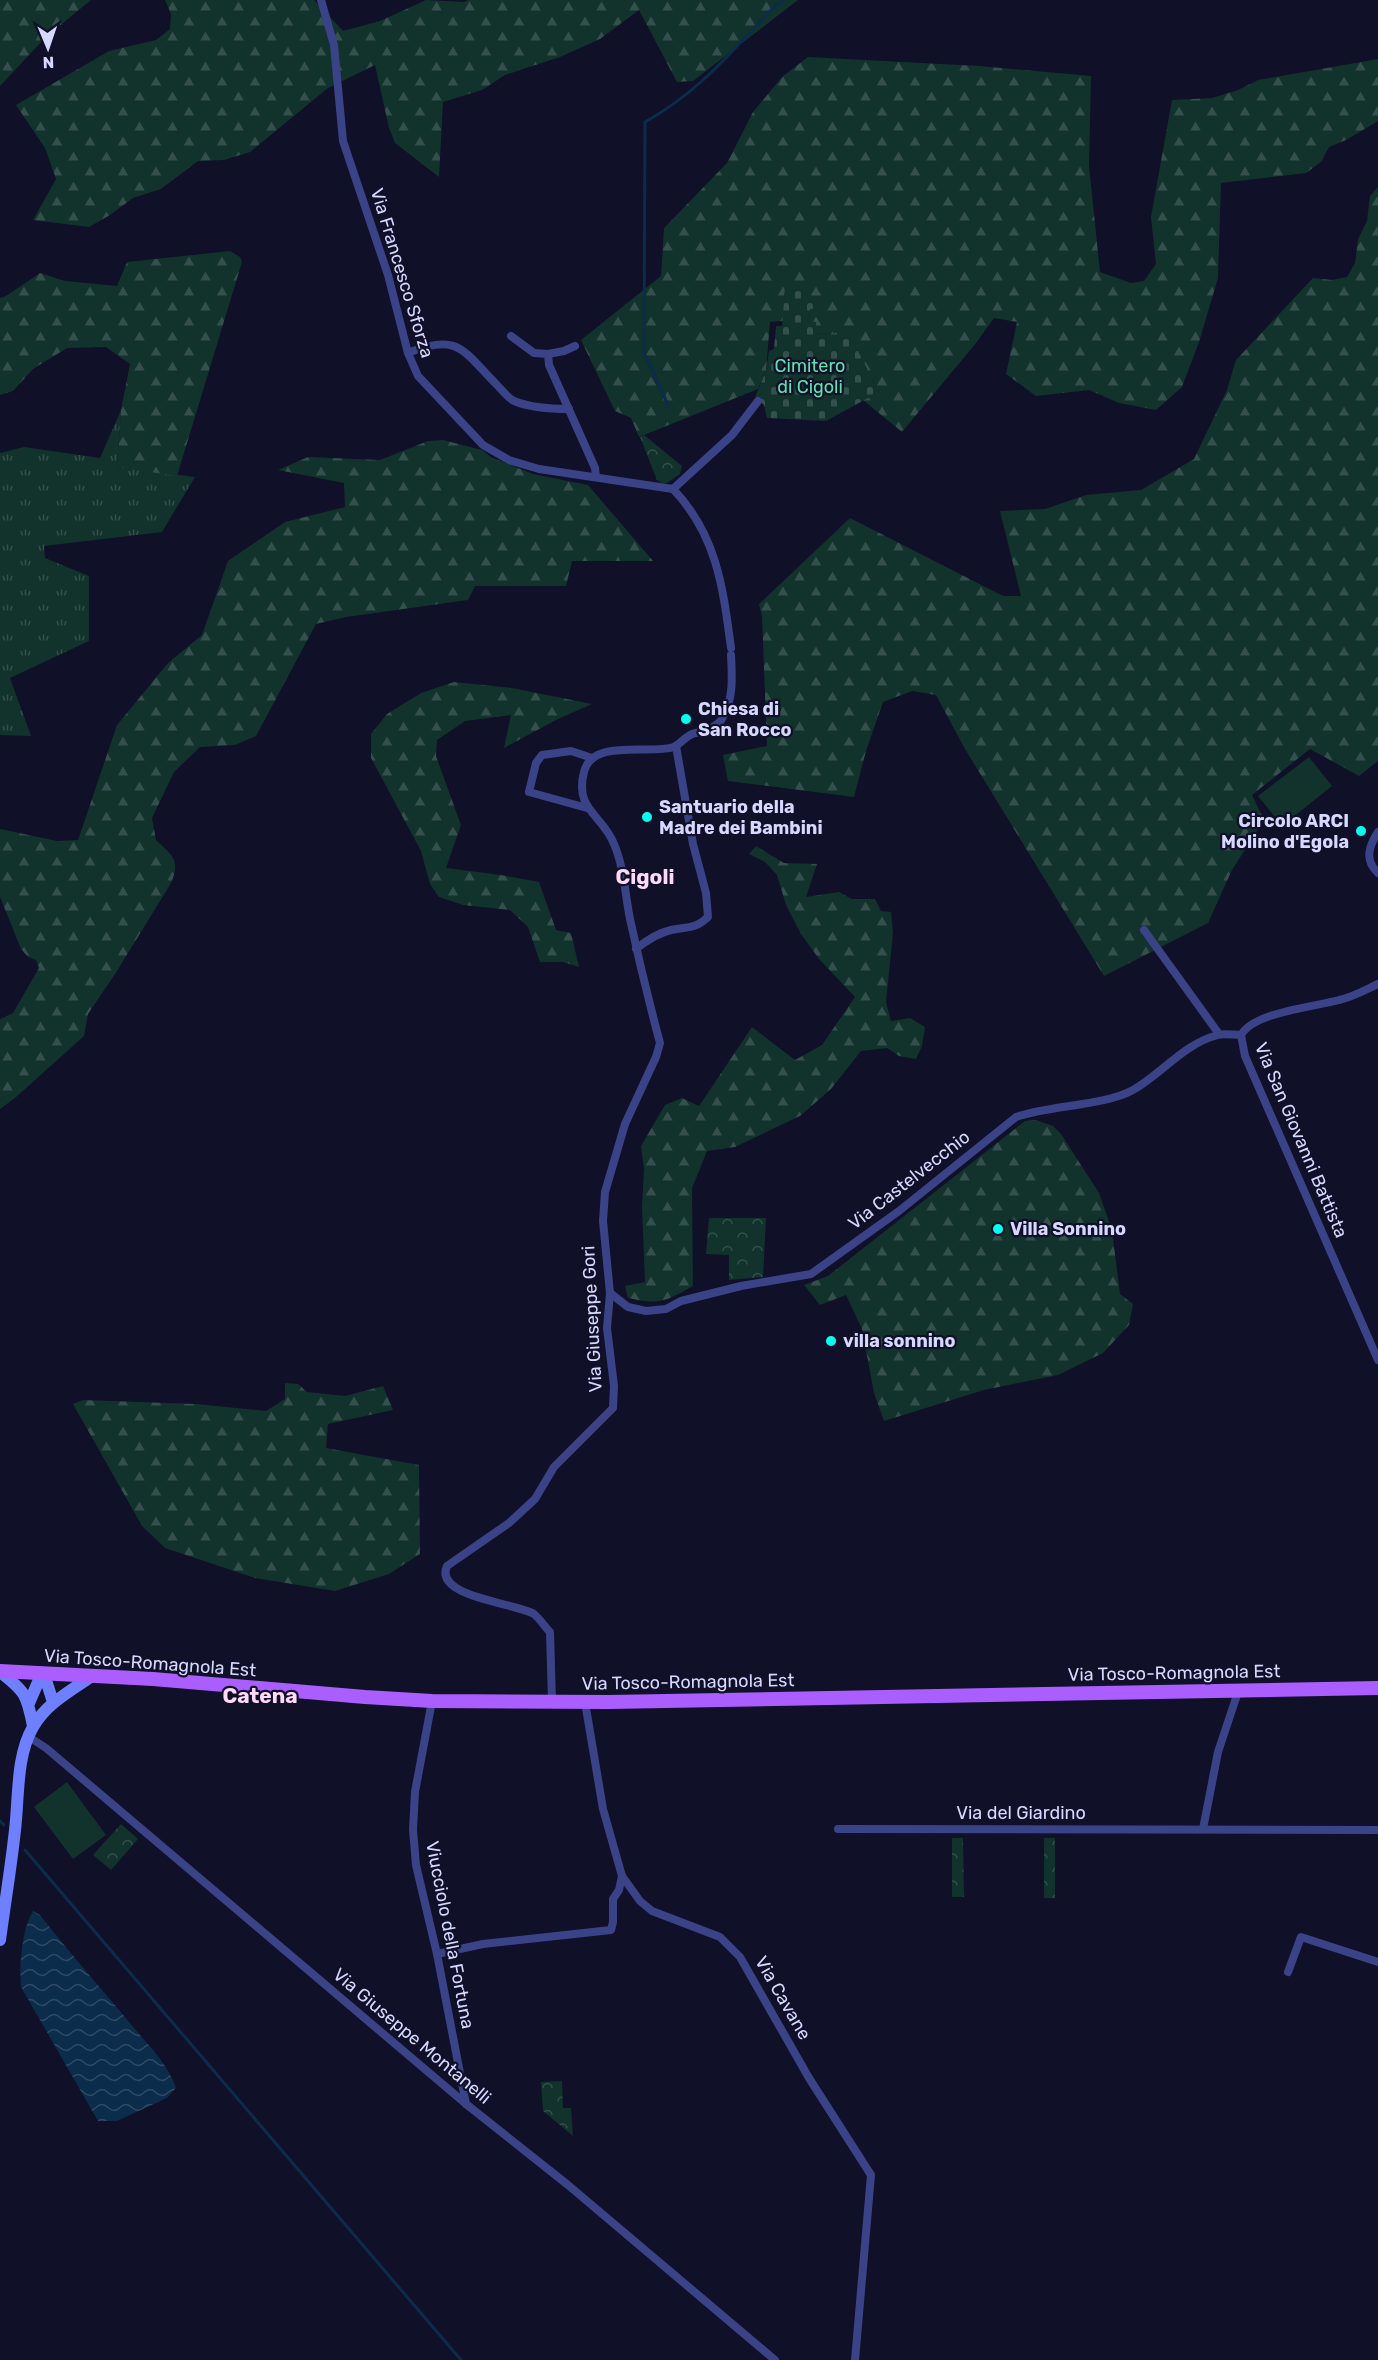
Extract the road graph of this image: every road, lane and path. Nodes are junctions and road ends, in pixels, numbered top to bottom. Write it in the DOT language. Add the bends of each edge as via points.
graph roads {
  1 [pos="321,0"];
  2 [pos="511,336"];
  3 [pos="575,346"];
  4 [pos="408,353"];
  5 [pos="548,354"];
  6 [pos="758,401"];
  7 [pos="569,409"];
  8 [pos="596,477"];
  9 [pos="673,489"];
  10 [pos="676,746"];
  11 [pos="592,758"];
  12 [pos="587,808"];
  13 [pos="1378,832"];
  14 [pos="1378,873"];
  15 [pos="1144,930"];
  16 [pos="636,948"];
  17 [pos="1378,984"];
  18 [pos="1219,1034"];
  19 [pos="1241,1035"];
  20 [pos="610,1293"];
  21 [pos="1378,1360"];
  22 [pos="0,1671"];
  23 [pos="43,1674"];
  24 [pos="92,1676"];
  25 [pos="1378,1688"];
  26 [pos="1239,1689"];
  27 [pos="432,1701"];
  28 [pos="552,1701"];
  29 [pos="53,1702"];
  30 [pos="585,1702"];
  31 [pos="29,1703"];
  32 [pos="31,1731"];
  33 [pos="838,1829"];
  34 [pos="1203,1829"];
  35 [pos="1378,1830"];
  36 [pos="622,1876"];
  37 [pos="0,1940"];
  38 [pos="437,1954"];
  39 [pos="1378,1962"];
  40 [pos="1288,1972"];
  41 [pos="466,2104"];
  42 [pos="775,2360"];
  43 [pos="855,2360"];
  1 -- 4 [label="street, Via Francesco Sforza" via="334,45 343,141 388,275"];
  2 -- 5 [label="street" via="534,352"];
  3 -- 5 [label="street"];
  4 -- 7 [label="street" via="442,342 458,347 512,400 546,409"];
  4 -- 8 [label="street, Via Francesco Sforza" via="423,382 483,445 509,460 539,469"];
  5 -- 7 [label="street"];
  6 -- 9 [label="street" via="732,435"];
  7 -- 8 [label="street"];
  8 -- 9 [label="street, Via Francesco Sforza"];
  9 -- 10 [label="street" via="688,505 713,549 731,652 731,693 723,718"];
  10 -- 11 [label="street" via="604,752"];
  10 -- 16 [label="street" via="708,917 699,926 662,933"];
  11 -- 12 [label="street" via="584,769 581,786"];
  11 -- 12 [label="street" via="571,751 542,756 536,763 529,792"];
  12 -- 16 [label="street, Via Giuseppe Gori" via="614,842"];
  13 -- 14 [label="street" via="1369,854"];
  15 -- 18 [label="street"];
  16 -- 20 [label="street, Via Giuseppe Gori" via="660,1043 625,1124 605,1192 603,1221"];
  17 -- 19 [label="street, Via San Giovanni Battista" via="1342,1000 1256,1021"];
  18 -- 19 [label="street, Via Castelvecchio"];
  18 -- 20 [label="street, Via Castelvecchio" via="1186,1048 1132,1090 1111,1098 1016,1117 899,1211 811,1274 711,1293 681,1301 666,1310 628,1307"];
  19 -- 21 [label="street, Via San Giovanni Battista" via="1245,1056"];
  20 -- 28 [label="street, Via Giuseppe Gori" via="607,1328 614,1408 554,1467 535,1499 509,1524 447,1566 444,1572 453,1587 533,1614 550,1632"];
  22 -- 23 [label="main road, Via Tosco-Romagnola Est"];
  22 -- 31 [label="main road" via="20,1687"];
  23 -- 24 [label="main road, Via Tosco-Romagnola Est"];
  23 -- 29 [label="main road"];
  23 -- 31 [label="main road"];
  24 -- 27 [label="main road, Via Tosco-Romagnola Est"];
  24 -- 29 [label="main road"];
  25 -- 26 [label="main road, Via Tosco-Romagnola Est"];
  26 -- 30 [label="main road, Via Tosco-Romagnola Est"];
  26 -- 34 [label="street" via="1218,1752"];
  27 -- 28 [label="main road, Via Tosco-Romagnola Est"];
  27 -- 38 [label="street, Viucciolo della Fortuna" via="415,1792 413,1830 416,1865"];
  28 -- 30 [label="main road, Via Tosco-Romagnola Est"];
  29 -- 32 [label="main road"];
  30 -- 36 [label="street, Via Cavane" via="603,1809"];
  31 -- 32 [label="main road"];
  32 -- 37 [label="main road" via="23,1754"];
  32 -- 41 [label="street, Via Giuseppe Montanelli" via="46,1748"];
  33 -- 34 [label="street, Via del Giardino"];
  34 -- 35 [label="street, Via del Giardino"];
  36 -- 38 [label="street" via="613,1899 611,1930 483,1944"];
  36 -- 43 [label="street, Via Cavane" via="652,1911 720,1937 740,1957 809,2078 871,2175"];
  38 -- 41 [label="street, Viucciolo della Fortuna"];
  39 -- 40 [label="street" via="1301,1937"];
  41 -- 42 [label="street, Via Giuseppe Montanelli"];
}
